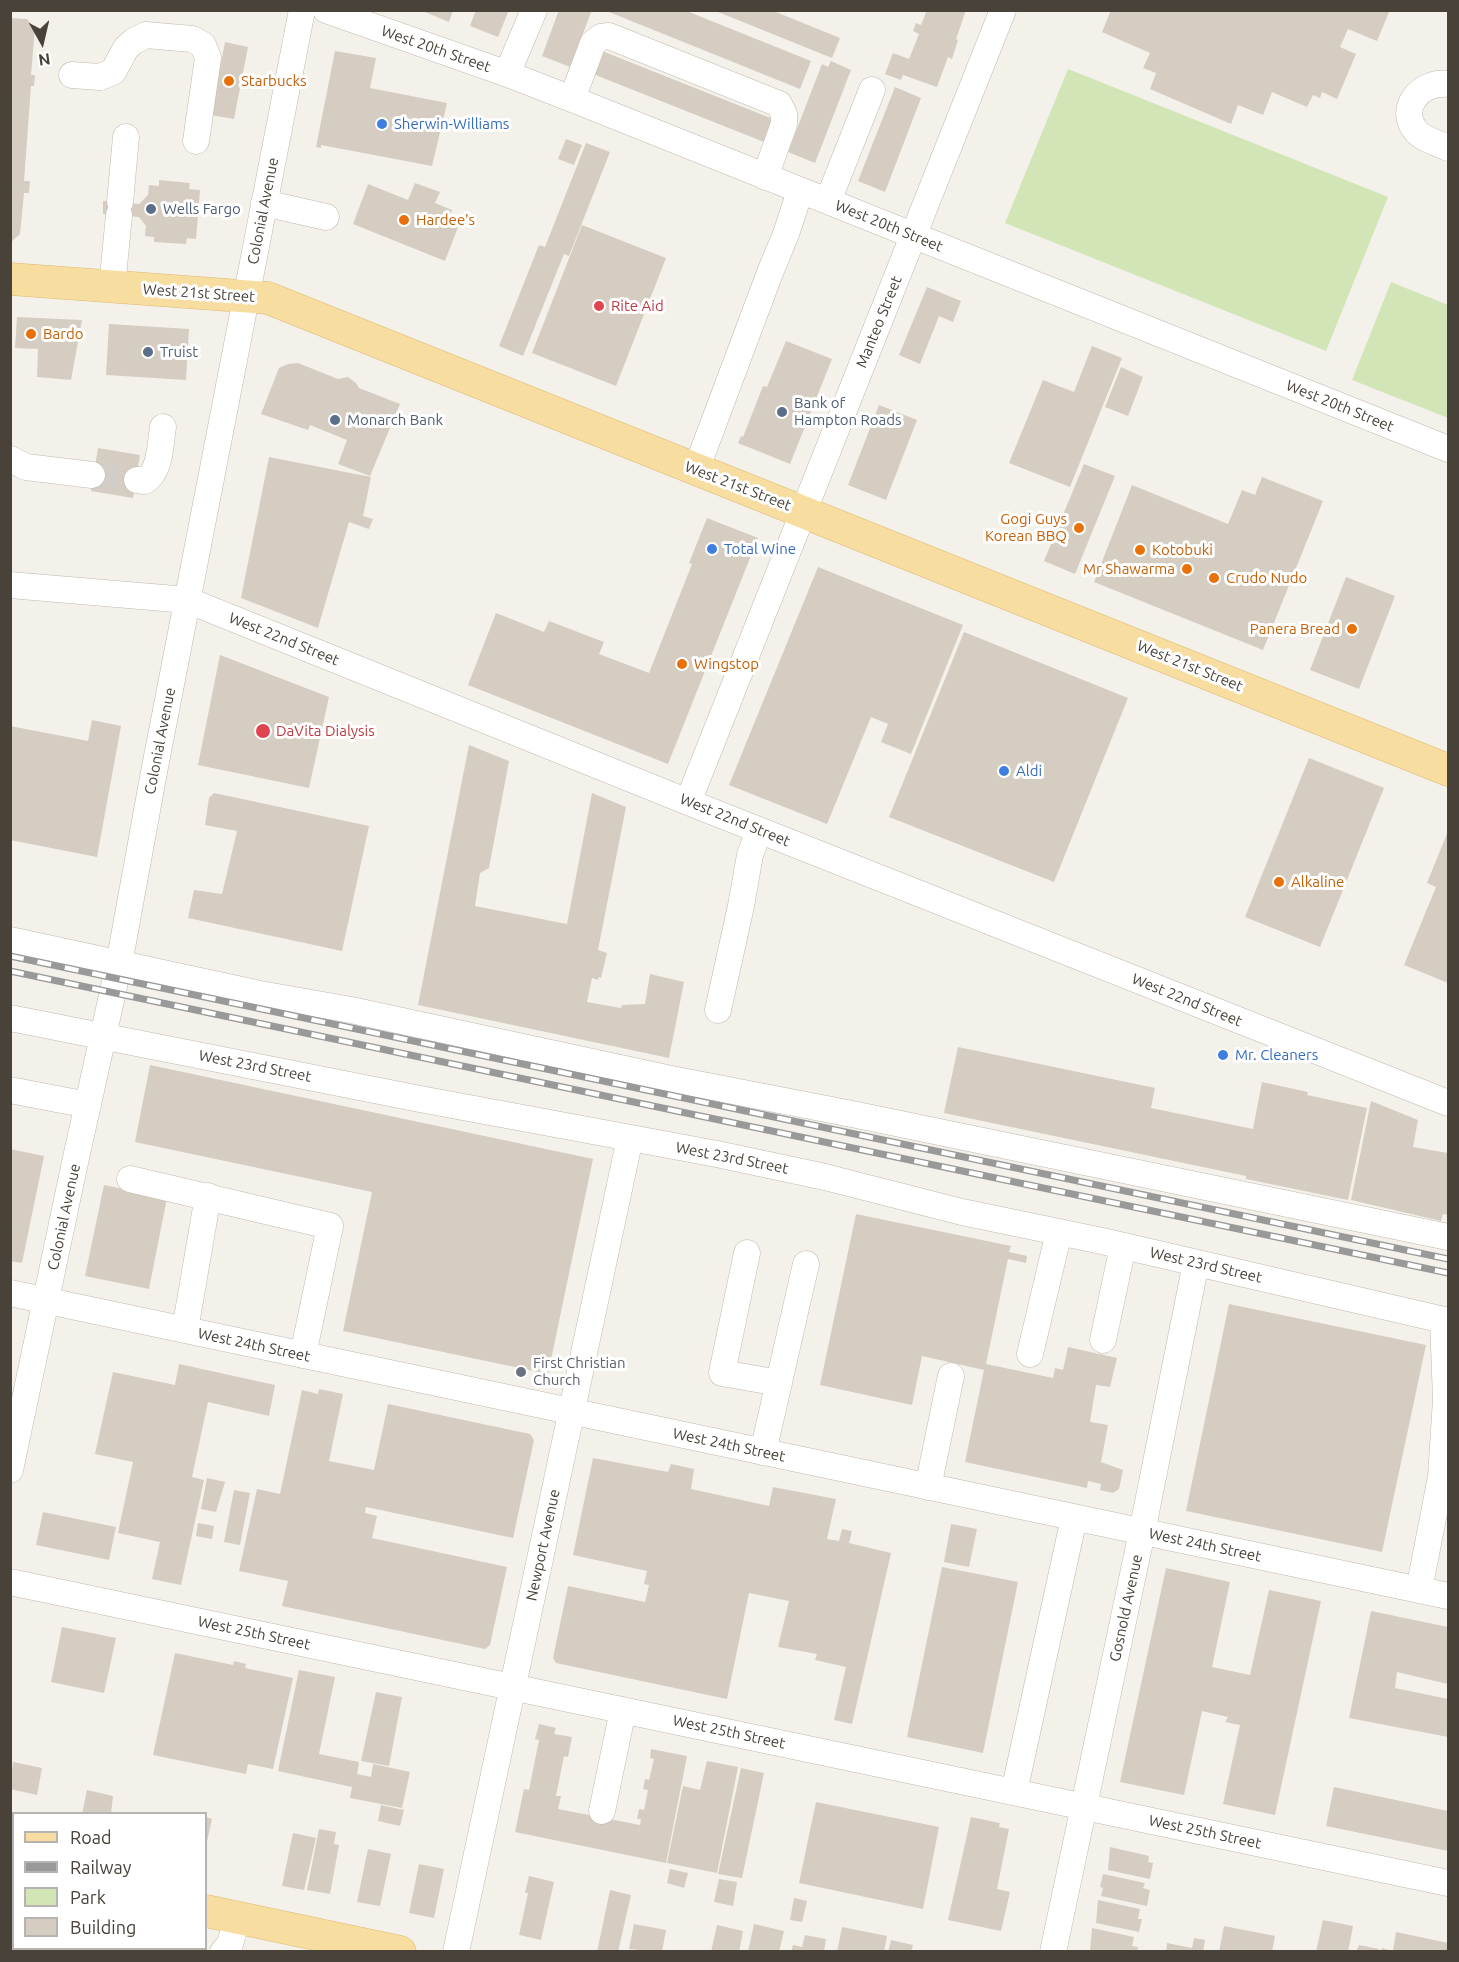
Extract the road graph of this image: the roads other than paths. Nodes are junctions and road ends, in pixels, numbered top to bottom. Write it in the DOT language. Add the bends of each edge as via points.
graph roads {
  1 [pos="302,10"];
  2 [pos="326,10"];
  3 [pos="534,10"];
  4 [pos="1003,10"];
  5 [pos="507,74"];
  6 [pos="72,75"];
  7 [pos="1449,84"];
  8 [pos="872,90"];
  9 [pos="572,99"];
  10 [pos="126,137"];
  11 [pos="196,141"];
  12 [pos="1449,148"];
  13 [pos="765,177"];
  14 [pos="801,190"];
  15 [pos="828,201"];
  16 [pos="264,202"];
  17 [pos="326,217"];
  18 [pos="913,236"];
  19 [pos="10,279"];
  20 [pos="112,287"];
  21 [pos="246,296"];
  22 [pos="163,427"];
  23 [pos="1449,449"];
  24 [pos="10,459"];
  25 [pos="696,470"];
  26 [pos="92,475"];
  27 [pos="138,480"];
  28 [pos="804,511"];
  29 [pos="10,585"];
  30 [pos="187,600"];
  31 [pos="1449,770"];
  32 [pos="688,802"];
  33 [pos="759,830"];
  34 [pos="10,940"];
  35 [pos="119,964"];
  36 [pos="718,1010"];
  37 [pos="10,1018"];
  38 [pos="104,1037"];
  39 [pos="10,1090"];
  40 [pos="1449,1103"];
  41 [pos="88,1105"];
  42 [pos="630,1138"];
  43 [pos="130,1179"];
  44 [pos="208,1196"];
  45 [pos="1059,1232"];
  46 [pos="1449,1237"];
  47 [pos="1123,1246"];
  48 [pos="747,1253"];
  49 [pos="1196,1263"];
  50 [pos="806,1264"];
  51 [pos="10,1293"];
  52 [pos="46,1300"];
  53 [pos="1446,1321"];
  54 [pos="185,1330"];
  55 [pos="1103,1340"];
  56 [pos="1030,1354"];
  57 [pos="303,1355"];
  58 [pos="951,1376"];
  59 [pos="779,1383"];
  60 [pos="571,1412"];
  61 [pos="763,1452"];
  62 [pos="10,1470"];
  63 [pos="928,1487"];
  64 [pos="1074,1518"];
  65 [pos="1142,1532"];
  66 [pos="10,1582"];
  67 [pos="1419,1590"];
  68 [pos="1449,1596"];
  69 [pos="513,1687"];
  70 [pos="623,1710"];
  71 [pos="1014,1792"];
  72 [pos="1083,1807"];
  73 [pos="602,1811"];
  74 [pos="1449,1883"];
  75 [pos="207,1911"];
  76 [pos="238,1917"];
  77 [pos="168,1950"];
  78 [pos="182,1952"];
  79 [pos="223,1952"];
  80 [pos="400,1952"];
  81 [pos="456,1952"];
  82 [pos="1053,1952"];
  1 -- 16 [label="street, Colonial Avenue"];
  2 -- 5 [label="street, West 20th Street"];
  3 -- 5 [label="street"];
  4 -- 18 [label="street, Manteo Street"];
  5 -- 9 [label="street, West 20th Street"];
  6 -- 11 [label="street" via="100,76 113,72 126,48 146,35 192,39 203,45 208,58"];
  7 -- 12 [label="street" via="1432,83 1423,88 1415,95 1410,116 1418,134"];
  8 -- 15 [label="street"];
  9 -- 13 [label="street, West 20th Street"];
  9 -- 13 [label="street" via="593,43 609,36 779,104 784,124"];
  10 -- 20 [label="street"];
  13 -- 14 [label="street, West 20th Street"];
  14 -- 15 [label="street, West 20th Street"];
  14 -- 25 [label="street"];
  15 -- 18 [label="street, West 20th Street"];
  16 -- 17 [label="street"];
  16 -- 21 [label="street, Colonial Avenue"];
  18 -- 23 [label="street, West 20th Street"];
  18 -- 28 [label="street, Manteo Street"];
  19 -- 20 [label="main road, West 21st Street"];
  20 -- 21 [label="main road, West 21st Street"];
  21 -- 25 [label="main road, West 21st Street" via="268,298"];
  21 -- 30 [label="street, Colonial Avenue"];
  22 -- 27 [label="street" via="153,476"];
  24 -- 26 [label="street" via="26,466"];
  25 -- 28 [label="main road, West 21st Street"];
  28 -- 31 [label="main road, West 21st Street"];
  28 -- 32 [label="street, Manteo Street"];
  29 -- 30 [label="street, West 22nd Street"];
  30 -- 32 [label="street, West 22nd Street"];
  30 -- 35 [label="street, Colonial Avenue"];
  32 -- 33 [label="street, West 22nd Street"];
  33 -- 36 [label="street" via="750,855"];
  33 -- 40 [label="street, West 22nd Street"];
  34 -- 35 [label="street"];
  35 -- 38 [label="street, Colonial Avenue"];
  35 -- 46 [label="street"];
  37 -- 38 [label="street, West 23rd Street"];
  38 -- 41 [label="street, Colonial Avenue"];
  38 -- 42 [label="street, West 23rd Street"];
  39 -- 41 [label="street"];
  41 -- 52 [label="street, Colonial Avenue"];
  42 -- 45 [label="street, West 23rd Street" via="815,1175"];
  42 -- 60 [label="street, Newport Avenue"];
  43 -- 44 [label="street"];
  44 -- 54 [label="street"];
  44 -- 57 [label="street" via="330,1226"];
  45 -- 47 [label="street, West 23rd Street"];
  45 -- 56 [label="street"];
  47 -- 49 [label="street, West 23rd Street"];
  47 -- 55 [label="street"];
  48 -- 59 [label="street" via="722,1373"];
  49 -- 53 [label="street, West 23rd Street"];
  49 -- 65 [label="street, Gosnold Avenue"];
  50 -- 59 [label="street"];
  51 -- 52 [label="street, West 24th Street"];
  52 -- 54 [label="street, West 24th Street"];
  52 -- 62 [label="street, Colonial Avenue"];
  53 -- 67 [label="street" via="1442,1478"];
  54 -- 57 [label="street, West 24th Street"];
  57 -- 60 [label="street, West 24th Street"];
  58 -- 63 [label="street"];
  59 -- 61 [label="street"];
  60 -- 61 [label="street, West 24th Street"];
  60 -- 69 [label="street, Newport Avenue"];
  61 -- 63 [label="street, West 24th Street"];
  63 -- 64 [label="street, West 24th Street"];
  64 -- 65 [label="street, West 24th Street"];
  64 -- 71 [label="street"];
  65 -- 67 [label="street, West 24th Street"];
  65 -- 72 [label="street, Gosnold Avenue"];
  66 -- 69 [label="street, West 25th Street"];
  67 -- 68 [label="street, West 24th Street"];
  69 -- 70 [label="street, West 25th Street"];
  69 -- 81 [label="street, Newport Avenue"];
  70 -- 71 [label="street, West 25th Street"];
  70 -- 73 [label="street"];
  71 -- 72 [label="street, West 25th Street"];
  72 -- 74 [label="street, West 25th Street"];
  72 -- 82 [label="street, Gosnold Avenue"];
  75 -- 76 [label="main road"];
  76 -- 79 [label="street" via="230,1944"];
  76 -- 80 [label="main road"];
  77 -- 78 [label="street"];
}
